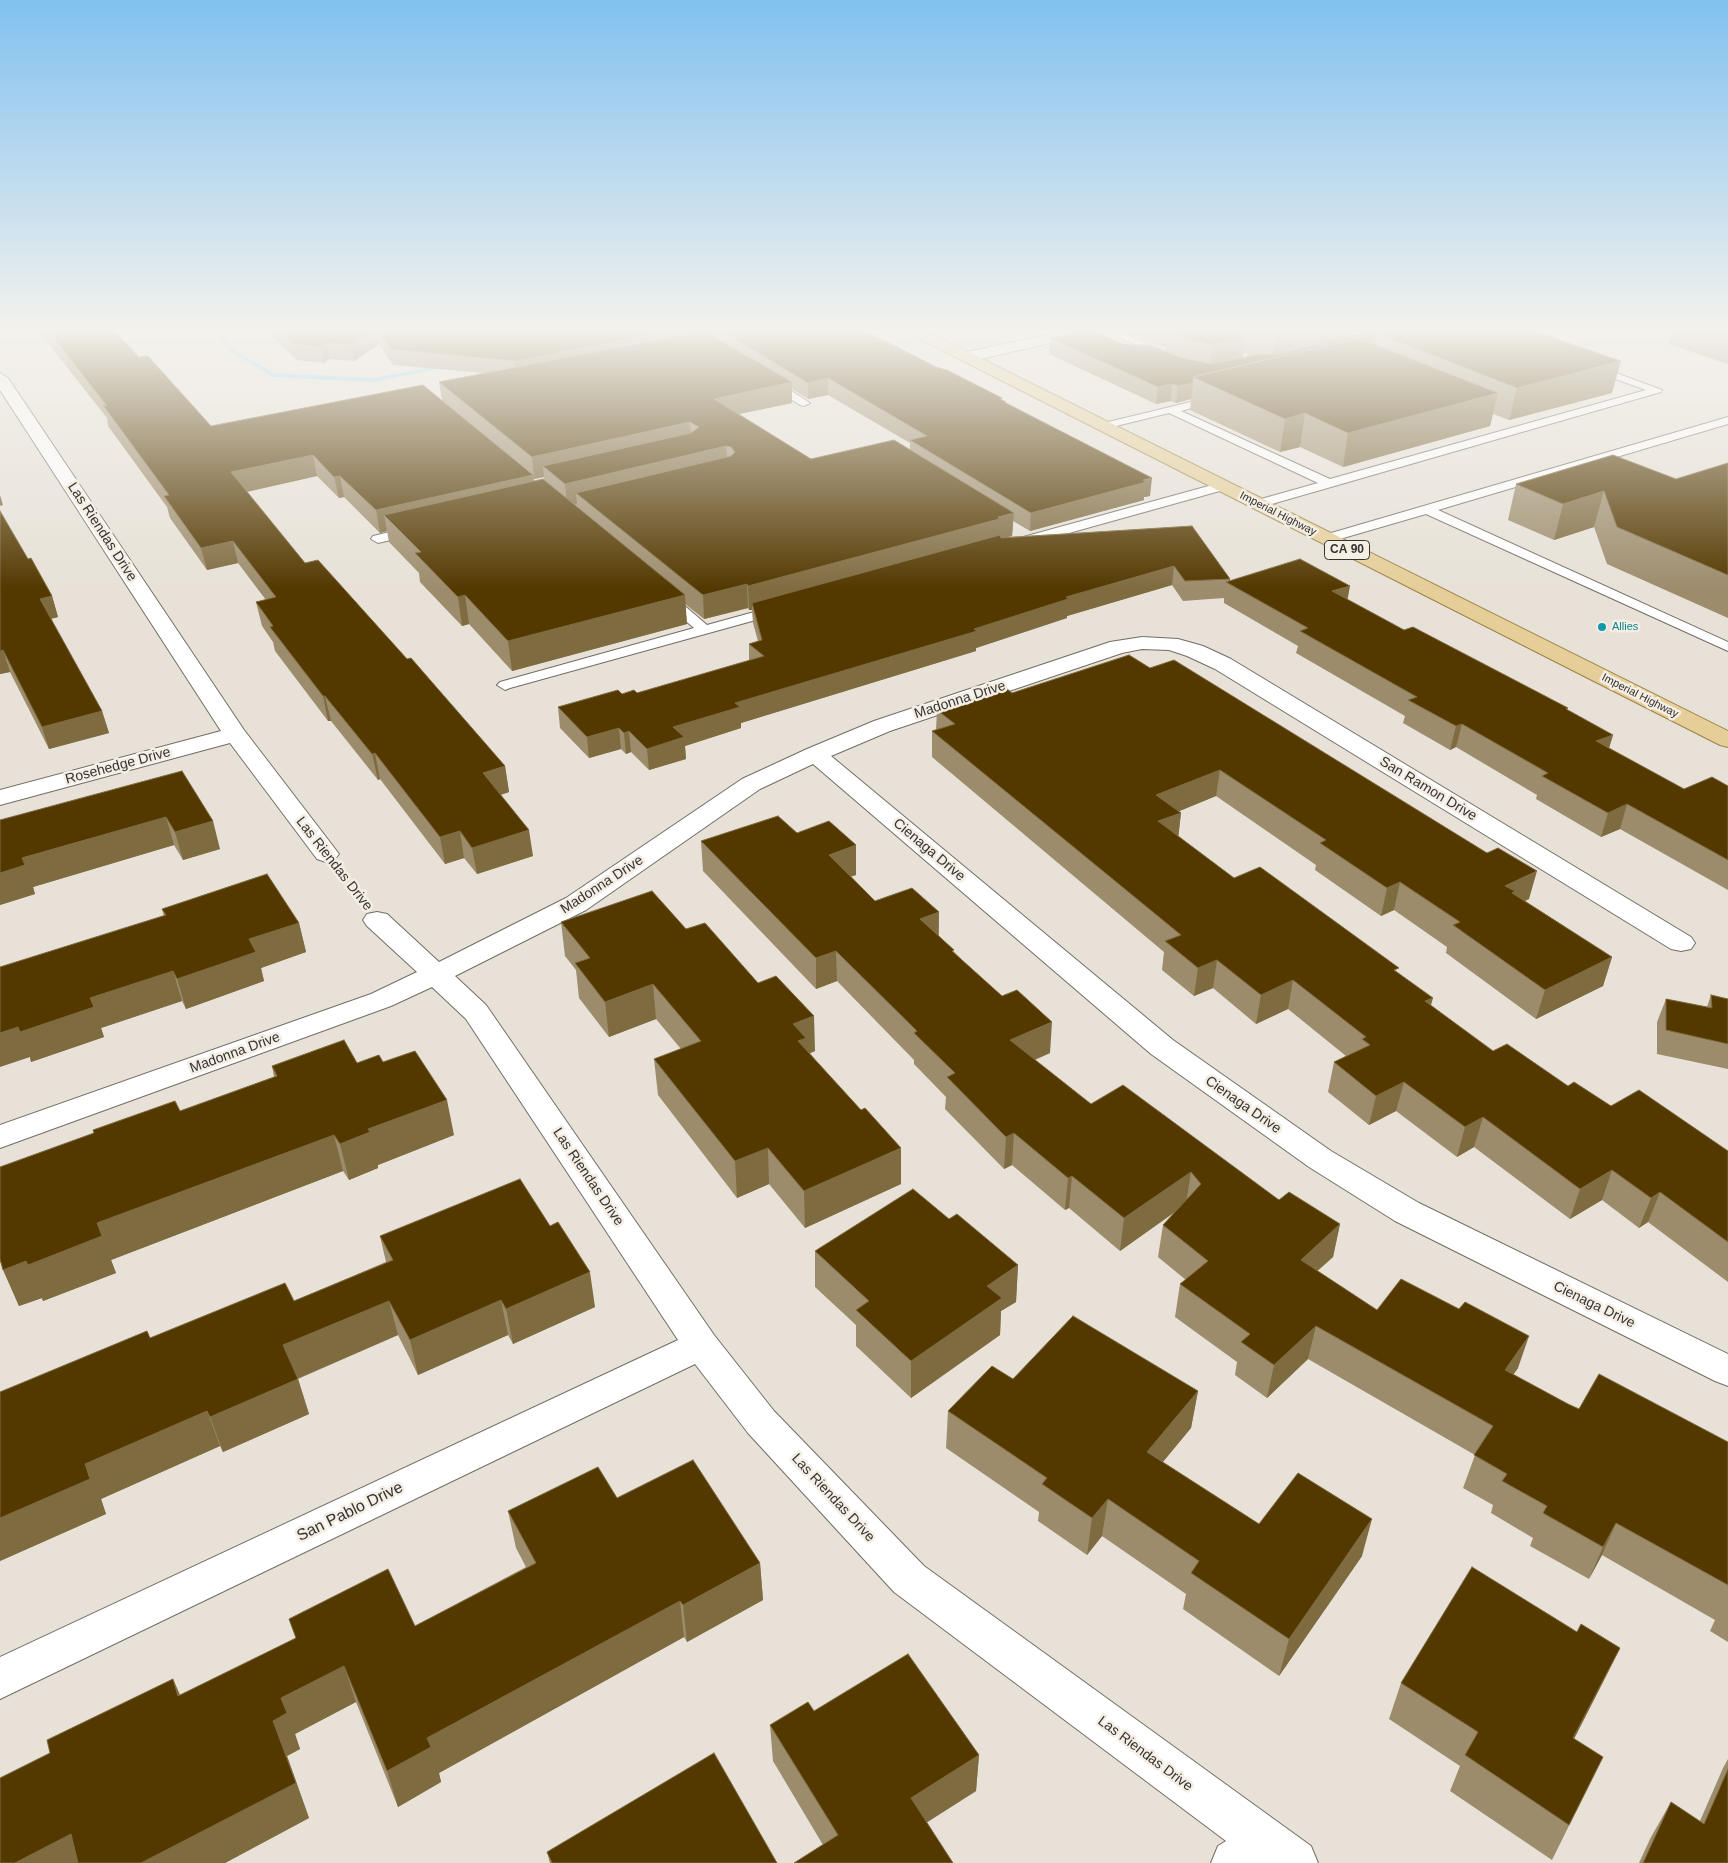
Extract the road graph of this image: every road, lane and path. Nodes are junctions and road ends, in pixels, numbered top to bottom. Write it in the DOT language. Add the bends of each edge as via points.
graph roads {
  1 [pos="24,415"];
  2 [pos="1082,415"];
  3 [pos="1150,415"];
  4 [pos="1181,415"];
  5 [pos="1570,415"];
  6 [pos="1728,420"];
  7 [pos="1499,423"];
  8 [pos="1104,426"];
  9 [pos="1517,430"];
  10 [pos="1328,484"];
  11 [pos="1223,486"];
  12 [pos="1258,504"];
  13 [pos="1426,509"];
  14 [pos="426,528"];
  15 [pos="1015,529"];
  16 [pos="378,539"];
  17 [pos="1031,539"];
  18 [pos="1326,539"];
  19 [pos="1012,544"];
  20 [pos="660,592"];
  21 [pos="791,606"];
  22 [pos="704,629"];
  23 [pos="1170,644"];
  24 [pos="1728,647"];
  25 [pos="505,685"];
  26 [pos="235,734"];
  27 [pos="1728,740"];
  28 [pos="815,754"];
  29 [pos="0,798"];
  30 [pos="326,854"];
  31 [pos="377,920"];
  32 [pos="1681,943"];
  33 [pos="437,974"];
  34 [pos="0,1137"];
  35 [pos="701,1345"];
  36 [pos="1728,1371"];
  37 [pos="0,1679"];
  38 [pos="1264,1856"];
  1 -- 26 [label="street, Las Riendas Drive"];
  2 -- 8 [label="main road, Imperial Highway / CA 90"];
  3 -- 8 [label="lane"];
  4 -- 10 [label="lane"];
  5 -- 9 [label="lane"];
  6 -- 13 [label="lane"];
  7 -- 9 [label="lane"];
  8 -- 11 [label="main road, Imperial Highway / CA 90"];
  9 -- 10 [label="lane"];
  10 -- 12 [label="lane"];
  11 -- 12 [label="main road, Imperial Highway / CA 90"];
  11 -- 17 [label="lane"];
  12 -- 18 [label="main road, Imperial Highway / CA 90"];
  13 -- 18 [label="lane"];
  13 -- 24 [label="lane"];
  14 -- 16 [label="lane"];
  15 -- 17 [label="lane"];
  17 -- 19 [label="lane"];
  18 -- 27 [label="main road, Imperial Highway / CA 90"];
  20 -- 22 [label="lane"];
  21 -- 22 [label="lane"];
  22 -- 25 [label="lane"];
  23 -- 28 [label="street, Madonna Drive" via="1142,643 1118,647 882,726"];
  23 -- 32 [label="street, San Ramon Drive" via="1223,664"];
  26 -- 29 [label="street, Rosehedge Drive"];
  26 -- 30 [label="street, Las Riendas Drive"];
  28 -- 33 [label="street, Madonna Drive" via="751,784 576,904"];
  28 -- 36 [label="street, Cienaga Drive" via="1162,1047 1320,1160 1407,1212"];
  30 -- 31 [label="path, Las Riendas Drive"];
  31 -- 33 [label="street, Las Riendas Drive"];
  33 -- 34 [label="street, Madonna Drive" via="381,1000"];
  33 -- 35 [label="street, Las Riendas Drive" via="476,1012"];
  35 -- 37 [label="street, San Pablo Drive"];
  35 -- 38 [label="street, Las Riendas Drive" via="761,1422 909,1580"];
}
